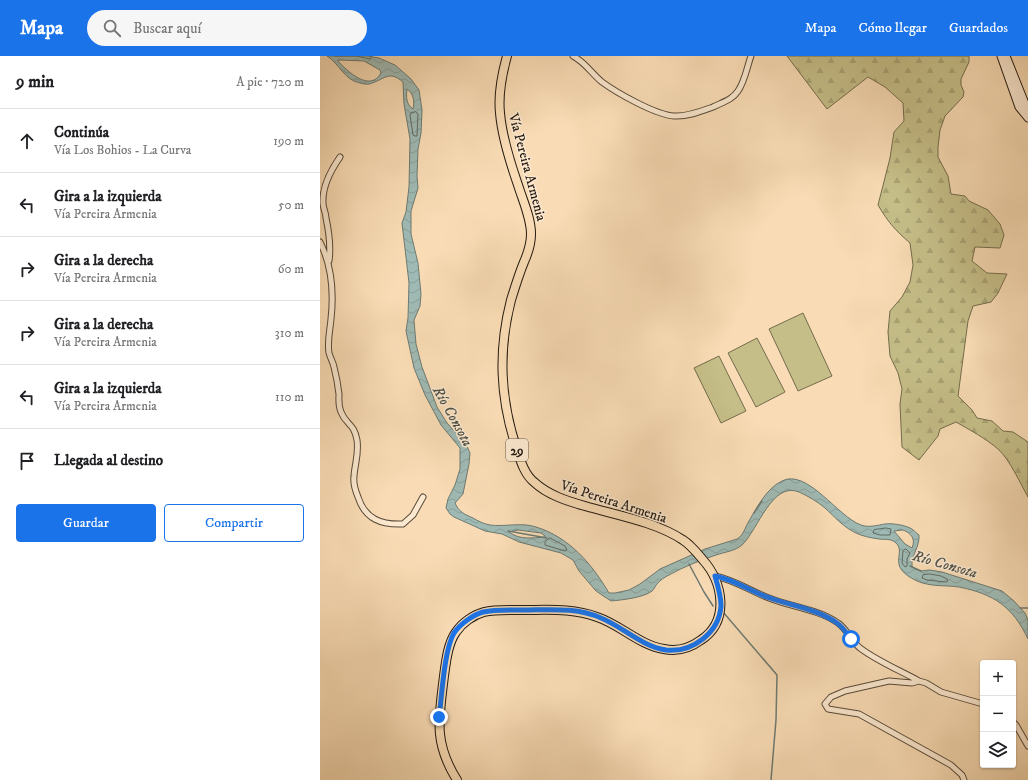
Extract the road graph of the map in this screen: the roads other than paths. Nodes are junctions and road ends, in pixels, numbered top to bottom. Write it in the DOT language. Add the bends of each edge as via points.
graph roads {
  1 [pos="507,56"];
  2 [pos="573,56"];
  3 [pos="751,56"];
  4 [pos="1001,56"];
  5 [pos="1006,56"];
  6 [pos="1025,106"];
  7 [pos="1028,118"];
  8 [pos="340,157"];
  9 [pos="320,242"];
  10 [pos="329,262"];
  11 [pos="423,497"];
  12 [pos="715,576"];
  13 [pos="919,681"];
  14 [pos="980,703"];
  15 [pos="1016,725"];
  16 [pos="1028,746"];
  17 [pos="458,780"];
  18 [pos="964,780"];
  1 -- 12 [label="main road, Vía Pereira Armenia / 29" via="500,91 500,111 507,149 531,233 529,250 506,322 503,358 504,397 510,429 519,456 527,475 546,491 575,503 655,527 682,539 706,562"];
  2 -- 3 [label="street" via="602,82 638,103 664,115 675,116 704,110 730,99 742,83"];
  4 -- 6 [label="street"];
  5 -- 6 [label="street"];
  6 -- 7 [label="street"];
  8 -- 10 [label="street" via="325,186 323,200"];
  9 -- 10 [label="street"];
  10 -- 11 [label="street" via="332,301 328,332 329,354 334,365 341,413 355,430 358,455 354,484 360,503 368,514 381,522 403,524 413,515"];
  12 -- 13 [label="street" via="736,582 769,598 816,612 838,623 859,648"];
  12 -- 17 [label="main road, 29" via="721,607 718,619 707,636 685,649 666,650 651,646 601,618 578,611 495,610 483,612 467,621 454,634 450,645 438,726 444,756"];
  13 -- 14 [label="street" via="941,692"];
  13 -- 18 [label="street" via="889,681 845,691 831,697 825,704 828,709 859,714 880,725 951,765"];
  15 -- 16 [label="street"];
}
